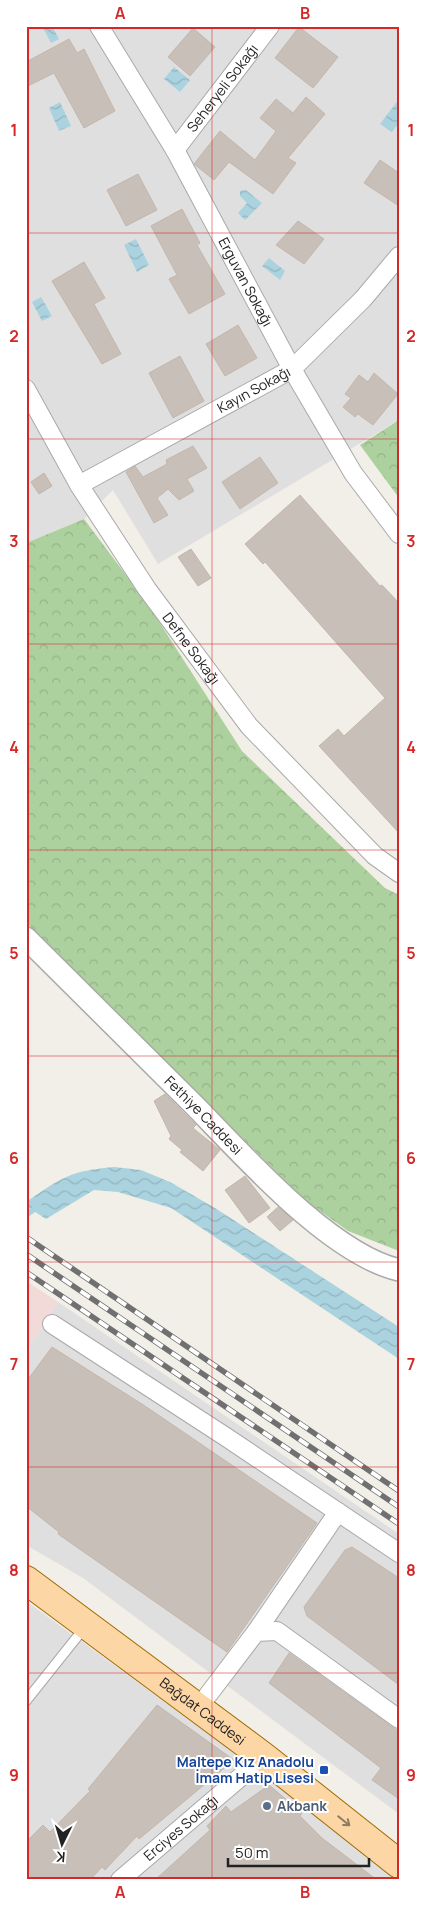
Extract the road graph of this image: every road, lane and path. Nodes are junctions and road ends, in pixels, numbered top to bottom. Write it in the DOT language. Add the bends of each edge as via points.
graph roads {
  1 [pos="99,26"];
  2 [pos="270,26"];
  3 [pos="175,150"];
  4 [pos="399,256"];
  5 [pos="292,369"];
  6 [pos="26,389"];
  7 [pos="79,485"];
  8 [pos="399,534"];
  9 [pos="399,873"];
  10 [pos="26,938"];
  11 [pos="399,1270"];
  12 [pos="52,1324"];
  13 [pos="338,1512"];
  14 [pos="399,1554"];
  15 [pos="26,1560"];
  16 [pos="26,1580"];
  17 [pos="86,1625"];
  18 [pos="256,1632"];
  19 [pos="208,1695"];
  20 [pos="26,1701"];
  21 [pos="399,1719"];
  22 [pos="264,1757"];
  23 [pos="399,1839"];
  24 [pos="399,1864"];
  25 [pos="120,1880"];
  1 -- 3 [label="street, Erguvan Sokağı"];
  2 -- 3 [label="street, Seheryeli Sokağı"];
  3 -- 5 [label="street, Erguvan Sokağı"];
  4 -- 5 [label="street, Kayın Sokağı" via="363,299"];
  5 -- 7 [label="street, Kayın Sokağı"];
  5 -- 8 [label="street, Erguvan Sokağı" via="353,473"];
  6 -- 7 [label="street, Defne Sokağı"];
  7 -- 9 [label="street, Defne Sokağı" via="147,589 249,726 375,856"];
  10 -- 11 [label="street, Fethiye Caddesi" via="287,1198 346,1246 388,1268"];
  12 -- 13 [label="street"];
  13 -- 14 [label="street"];
  13 -- 18 [label="street"];
  15 -- 19 [label="main road, Bağdat Caddesi"];
  16 -- 17 [label="main road, Bağdat Caddesi"];
  17 -- 20 [label="lane"];
  17 -- 22 [label="main road, Bağdat Caddesi"];
  18 -- 19 [label="street"];
  18 -- 21 [label="street" via="277,1631"];
  19 -- 23 [label="main road, Bağdat Caddesi"];
  22 -- 24 [label="main road, Bağdat Caddesi, one-way"];
  22 -- 25 [label="street, Erciyes Sokağı"];
}
